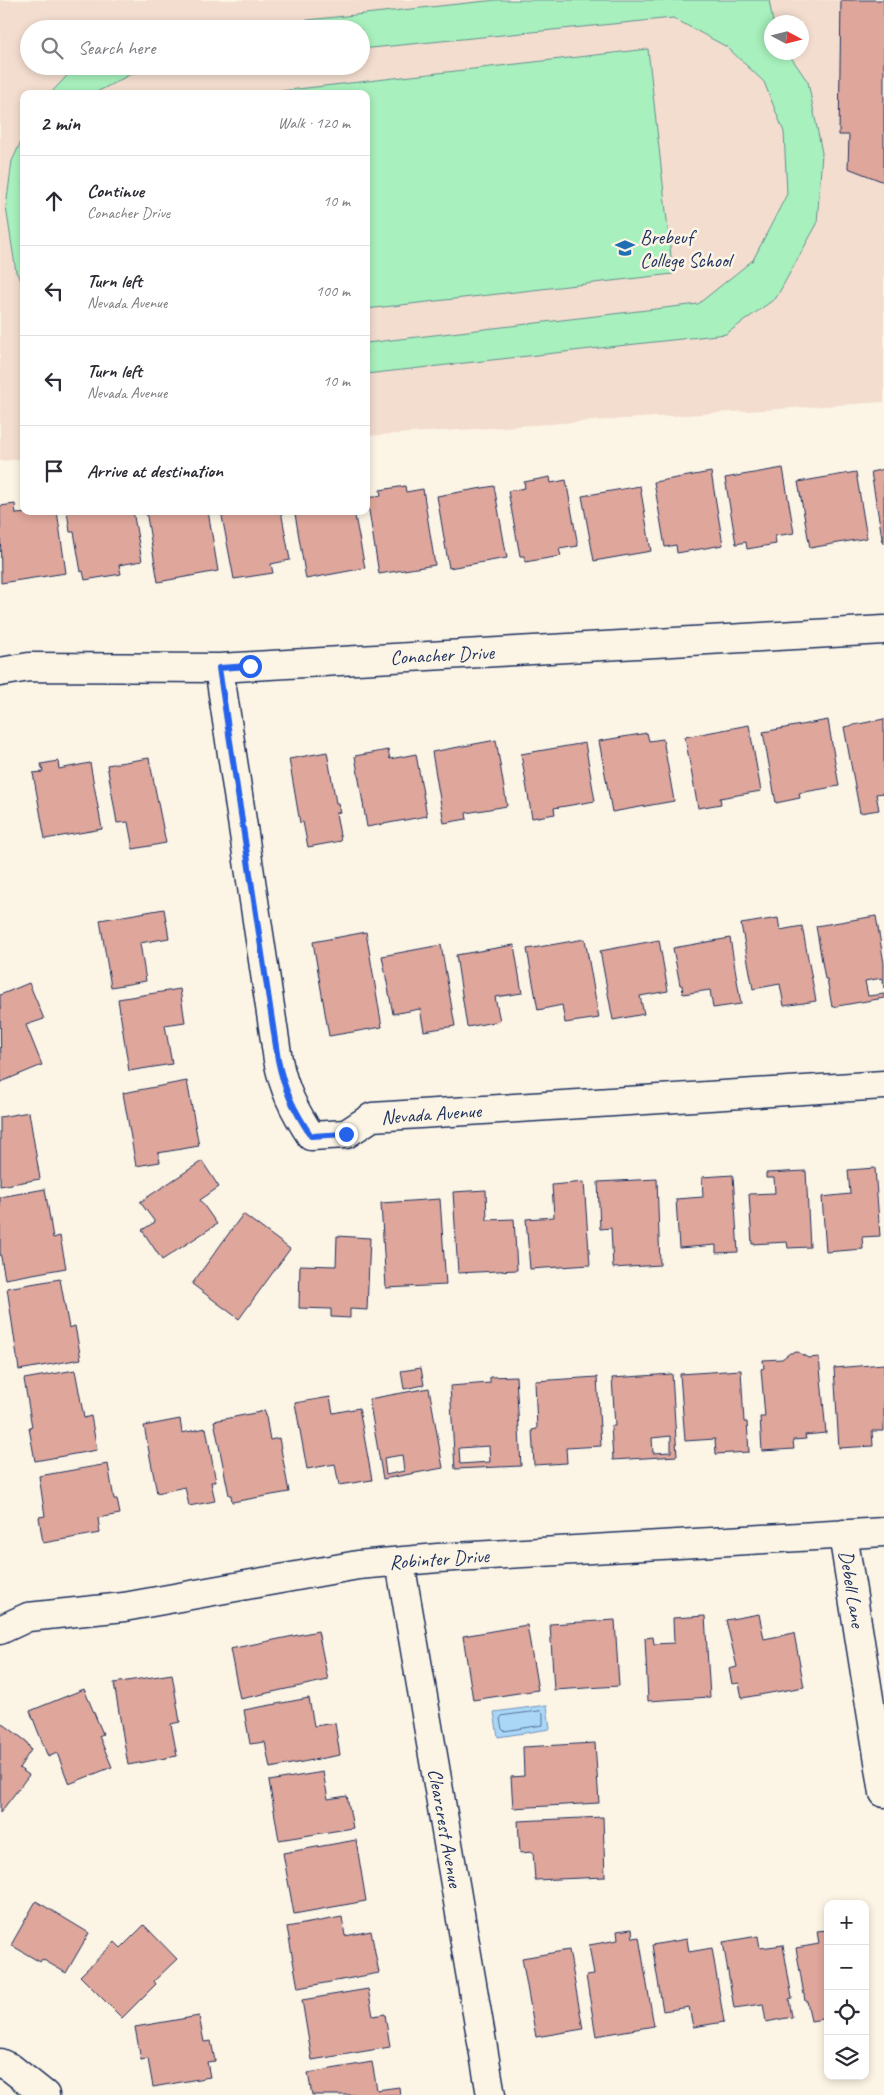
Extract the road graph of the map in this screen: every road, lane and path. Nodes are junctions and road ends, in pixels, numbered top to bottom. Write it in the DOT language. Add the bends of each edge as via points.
graph roads {
  1 [pos="884,630"];
  2 [pos="219,668"];
  3 [pos="0,672"];
  4 [pos="884,1085"];
  5 [pos="884,1532"];
  6 [pos="844,1534"];
  7 [pos="400,1562"];
  8 [pos="0,1630"];
  9 [pos="884,1793"];
  10 [pos="0,2063"];
  11 [pos="45,2095"];
  12 [pos="491,2095"];
  1 -- 2 [label="street, Conacher Drive"];
  2 -- 3 [label="street, Conacher Drive" via="30,667"];
  2 -- 4 [label="street, Nevada Avenue" via="278,1060 283,1084 311,1136 346,1134 372,1117"];
  5 -- 6 [label="street, Robinter Drive"];
  6 -- 7 [label="street, Robinter Drive"];
  6 -- 9 [label="street, Debell Lane"];
  7 -- 8 [label="street, Robinter Drive" via="358,1565 124,1607 28,1617"];
  7 -- 12 [label="street, Clearcrest Avenue"];
  10 -- 11 [label="street"];
}
